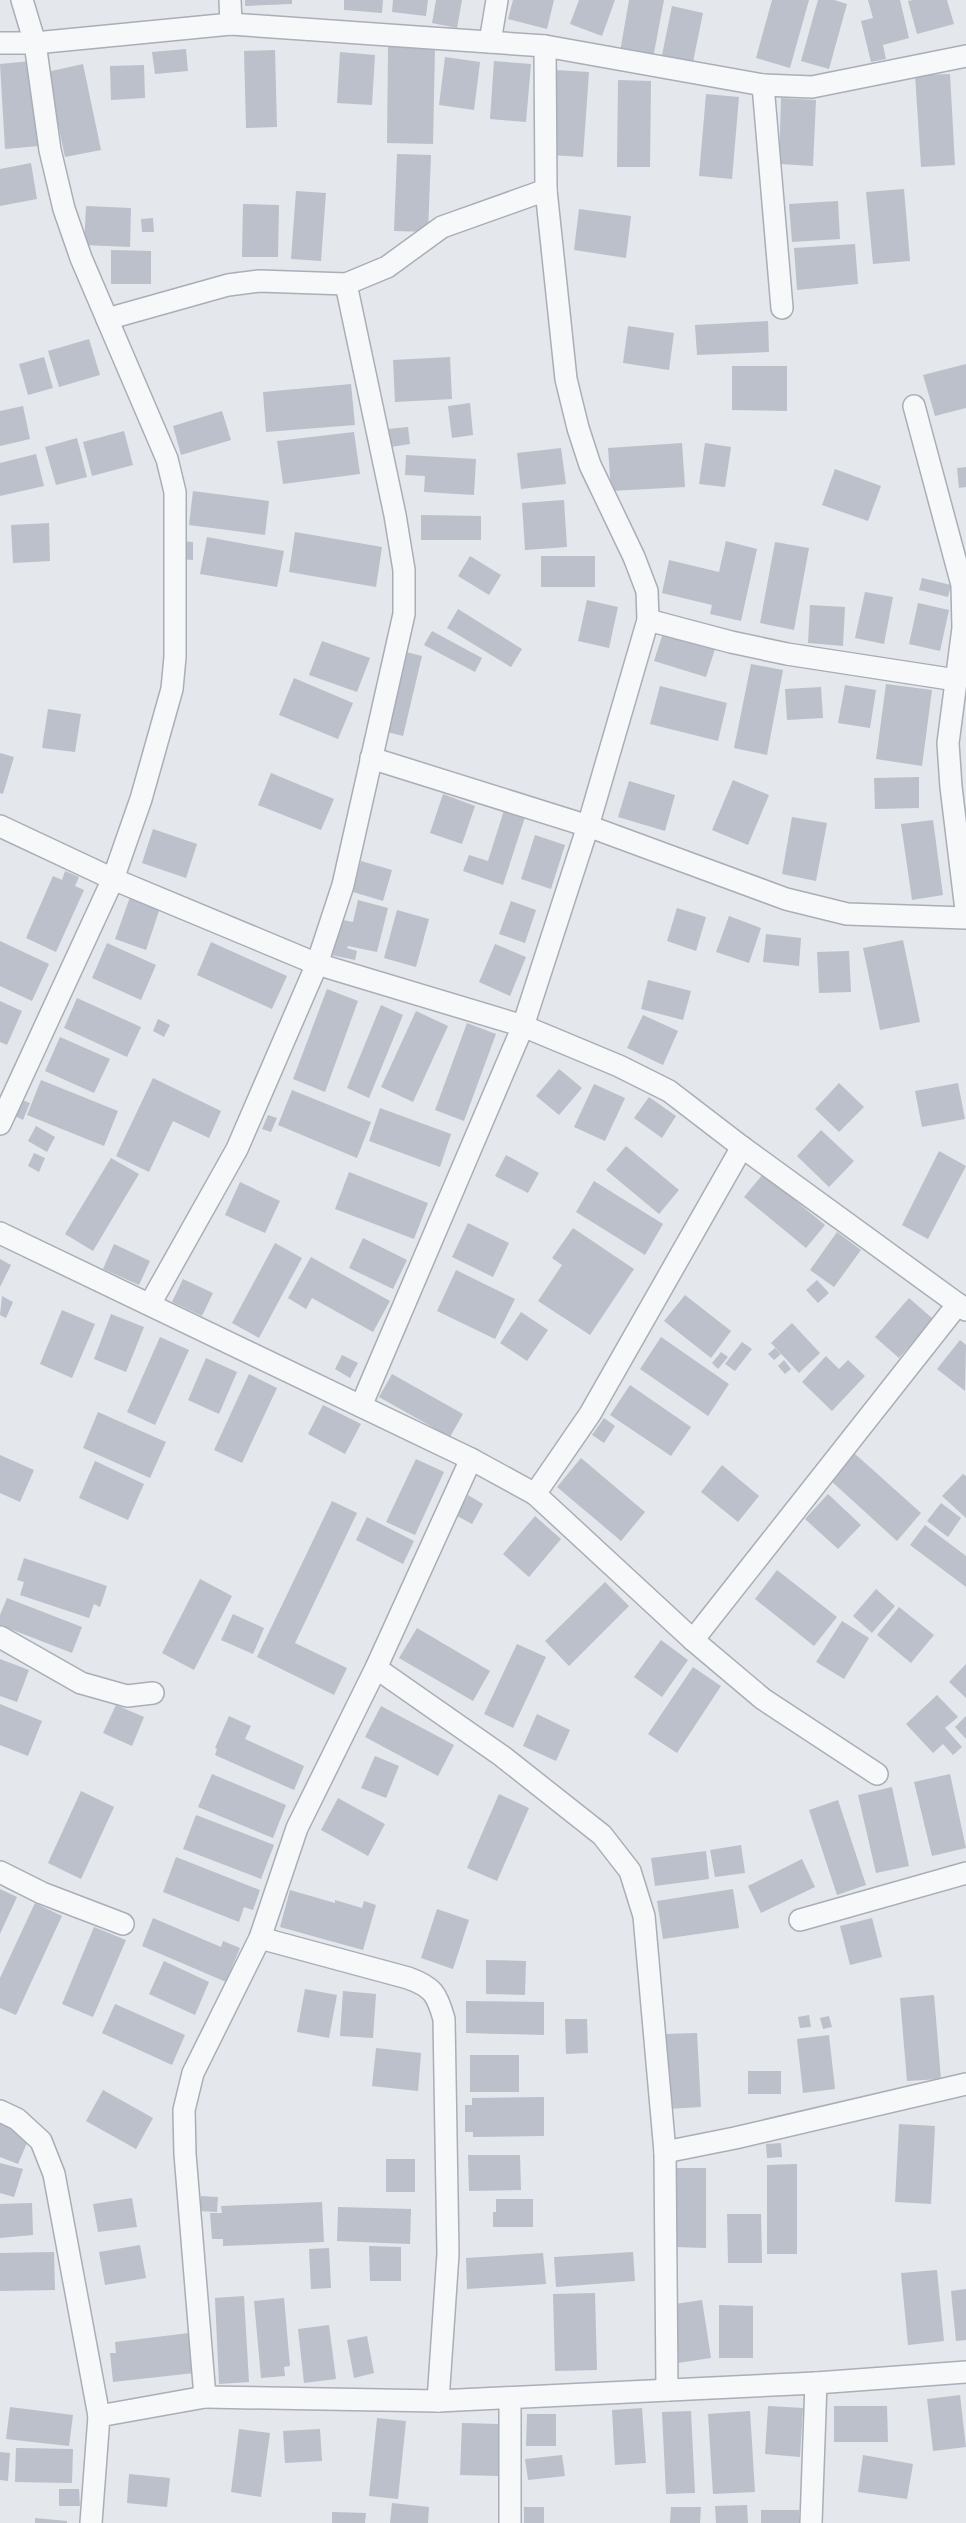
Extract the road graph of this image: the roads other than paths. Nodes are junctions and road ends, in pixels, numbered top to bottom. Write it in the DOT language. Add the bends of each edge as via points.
graph roads {
  1 [pos="22,0"];
  2 [pos="230,0"];
  3 [pos="497,0"];
  4 [pos="231,24"];
  5 [pos="490,42"];
  6 [pos="0,43"];
  7 [pos="35,43"];
  8 [pos="545,46"];
  9 [pos="966,56"];
  10 [pos="764,85"];
  11 [pos="546,190"];
  12 [pos="346,284"];
  13 [pos="782,308"];
  14 [pos="107,319"];
  15 [pos="914,406"];
  16 [pos="648,620"];
  17 [pos="956,680"];
  18 [pos="371,758"];
  19 [pos="0,826"];
  20 [pos="588,826"];
  21 [pos="113,880"];
  22 [pos="966,910"];
  23 [pos="966,918"];
  24 [pos="317,964"];
  25 [pos="523,1026"];
  26 [pos="0,1124"];
  27 [pos="742,1147"];
  28 [pos="0,1233"];
  29 [pos="150,1304"];
  30 [pos="962,1307"];
  31 [pos="361,1406"];
  32 [pos="471,1459"];
  33 [pos="535,1494"];
  34 [pos="0,1637"];
  35 [pos="693,1640"];
  36 [pos="376,1668"];
  37 [pos="153,1693"];
  38 [pos="877,1774"];
  39 [pos="0,1872"];
  40 [pos="966,1873"];
  41 [pos="800,1920"];
  42 [pos="123,1924"];
  43 [pos="260,1938"];
  44 [pos="966,2084"];
  45 [pos="0,2110"];
  46 [pos="665,2152"];
  47 [pos="966,2372"];
  48 [pos="816,2383"];
  49 [pos="667,2390"];
  50 [pos="205,2397"];
  51 [pos="510,2398"];
  52 [pos="438,2401"];
  53 [pos="99,2416"];
  54 [pos="91,2523"];
  55 [pos="510,2523"];
  56 [pos="811,2523"];
  1 -- 7 [label="street"];
  2 -- 4 [label="street"];
  3 -- 5 [label="street"];
  4 -- 5 [label="street"];
  4 -- 7 [label="street"];
  5 -- 8 [label="street"];
  6 -- 7 [label="street"];
  7 -- 14 [label="street" via="50,150 64,209"];
  8 -- 10 [label="street"];
  8 -- 11 [label="street"];
  9 -- 10 [label="street" via="812,87"];
  10 -- 13 [label="street"];
  11 -- 12 [label="street" via="442,227 387,267"];
  11 -- 16 [label="street" via="566,379 590,465 647,591"];
  12 -- 14 [label="street" via="259,281 228,285"];
  12 -- 18 [label="street" via="404,570 404,614"];
  14 -- 21 [label="street" via="167,459 175,492 175,657 172,689 141,799"];
  15 -- 17 [label="street" via="962,585 963,628"];
  16 -- 17 [label="street" via="787,654"];
  16 -- 20 [label="street"];
  17 -- 22 [label="street" via="948,742"];
  18 -- 20 [label="street"];
  18 -- 24 [label="street" via="343,885"];
  19 -- 21 [label="street"];
  20 -- 23 [label="street" via="786,899 847,914"];
  20 -- 25 [label="street"];
  21 -- 24 [label="street"];
  21 -- 26 [label="street"];
  24 -- 25 [label="street"];
  24 -- 29 [label="street" via="237,1149"];
  25 -- 27 [label="street" via="619,1066 669,1091"];
  25 -- 31 [label="street"];
  27 -- 30 [label="street"];
  27 -- 33 [label="street" via="590,1414"];
  28 -- 29 [label="street"];
  29 -- 31 [label="street"];
  30 -- 35 [label="street"];
  31 -- 32 [label="street"];
  32 -- 33 [label="street"];
  32 -- 36 [label="street"];
  33 -- 35 [label="street"];
  34 -- 37 [label="street" via="81,1683 127,1696"];
  35 -- 38 [label="street" via="763,1699"];
  36 -- 43 [label="street" via="296,1828"];
  36 -- 46 [label="street" via="502,1756 602,1835 630,1871 644,1916"];
  39 -- 42 [label="street" via="42,1893"];
  40 -- 41 [label="street"];
  43 -- 50 [label="street" via="193,2074 184,2110"];
  43 -- 52 [label="street" via="408,1978 425,1984 438,1998 444,2019 448,2254"];
  44 -- 46 [label="street"];
  45 -- 53 [label="street" via="17,2119 41,2141 54,2174"];
  46 -- 49 [label="street"];
  47 -- 48 [label="street"];
  48 -- 49 [label="street"];
  48 -- 56 [label="street"];
  49 -- 51 [label="street"];
  50 -- 52 [label="street"];
  50 -- 53 [label="street"];
  51 -- 52 [label="street"];
  51 -- 55 [label="street"];
  53 -- 54 [label="street"];
}
